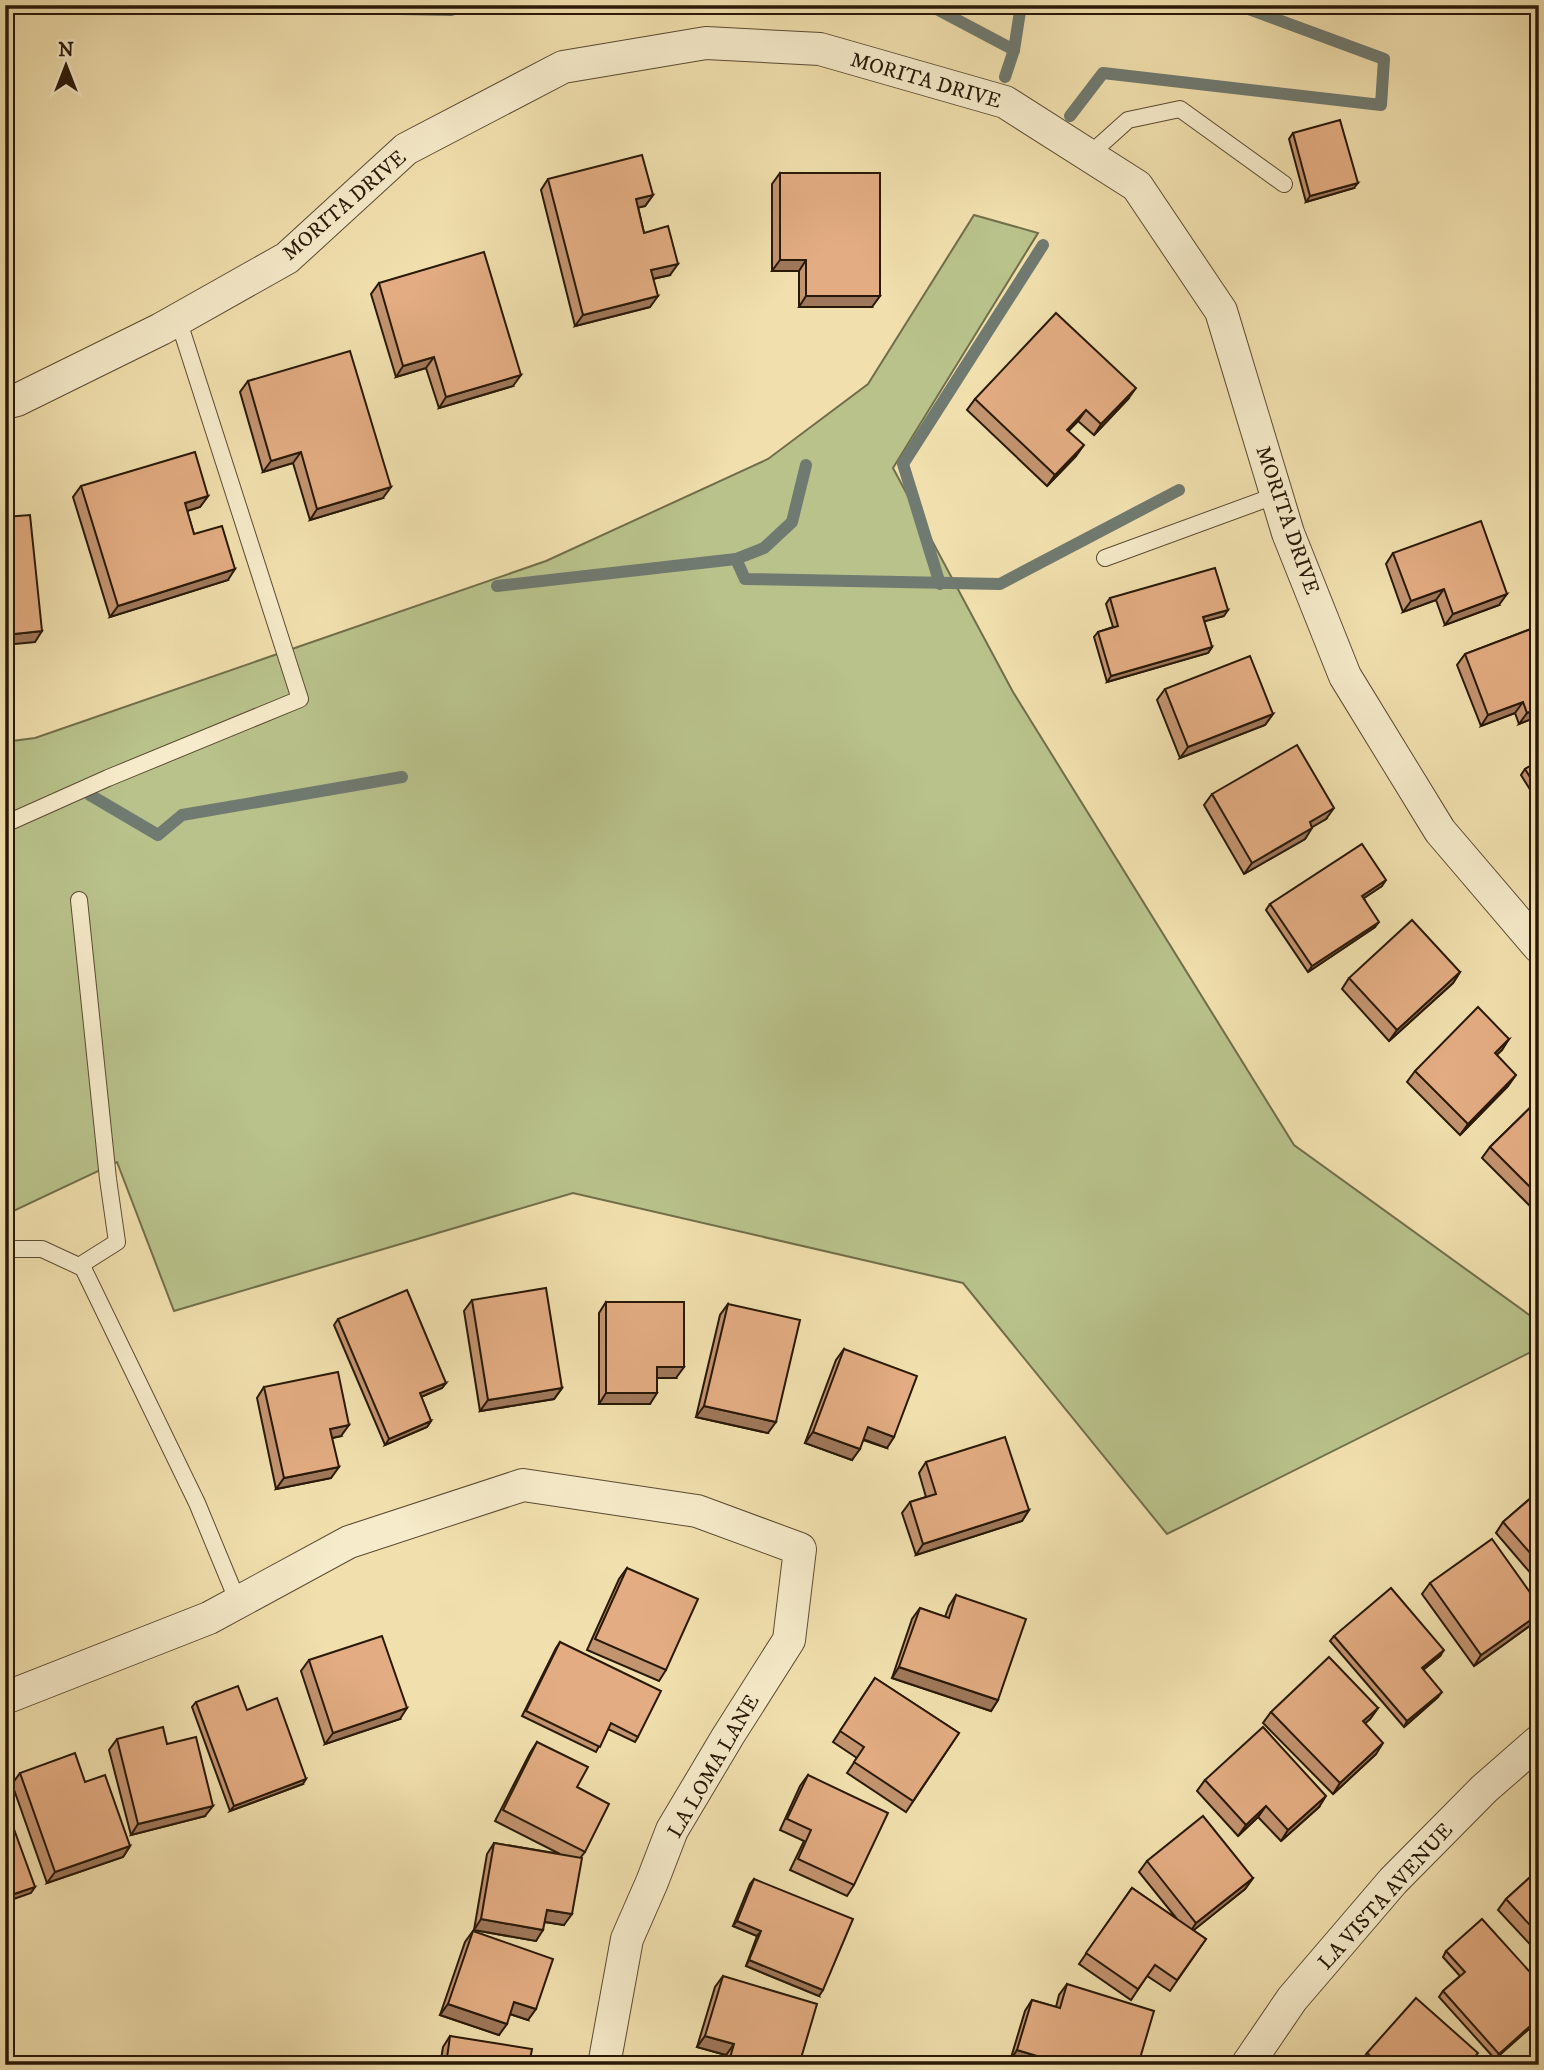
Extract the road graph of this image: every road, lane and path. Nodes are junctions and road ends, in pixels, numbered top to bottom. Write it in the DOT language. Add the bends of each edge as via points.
graph roads {
  1 [pos="1089,156"];
  2 [pos="1284,184"];
  3 [pos="178,319"];
  4 [pos="5,403"];
  5 [pos="1277,495"];
  6 [pos="1105,558"];
  7 [pos="5,824"];
  8 [pos="79,900"];
  9 [pos="1539,947"];
  10 [pos="5,1249"];
  11 [pos="79,1266"];
  12 [pos="238,1602"];
  13 [pos="5,1698"];
  14 [pos="1539,1741"];
  15 [pos="604,2065"];
  16 [pos="1247,2065"];
  1 -- 2 [label="lane" via="1128,120 1180,109"];
  1 -- 3 [label="street, MORITA DRIVE" via="1005,102 820,49 706,43 562,67 406,149 287,258"];
  1 -- 5 [label="street, MORITA DRIVE" via="1137,186 1221,312"];
  3 -- 4 [label="street, MORITA DRIVE"];
  3 -- 7 [label="lane" via="300,699"];
  5 -- 6 [label="lane"];
  5 -- 9 [label="street, MORITA DRIVE" via="1345,676 1440,831"];
  8 -- 11 [label="lane" via="117,1242"];
  10 -- 11 [label="lane" via="43,1249"];
  11 -- 12 [label="lane" via="197,1503"];
  12 -- 13 [label="street" via="209,1618"];
  12 -- 15 [label="street, LA LOMA LANE" via="349,1542 523,1485 697,1511 800,1549 789,1640 672,1830 627,1939"];
  14 -- 16 [label="street, LA VISTA AVENUE" via="1393,1881 1292,1999"];
}
